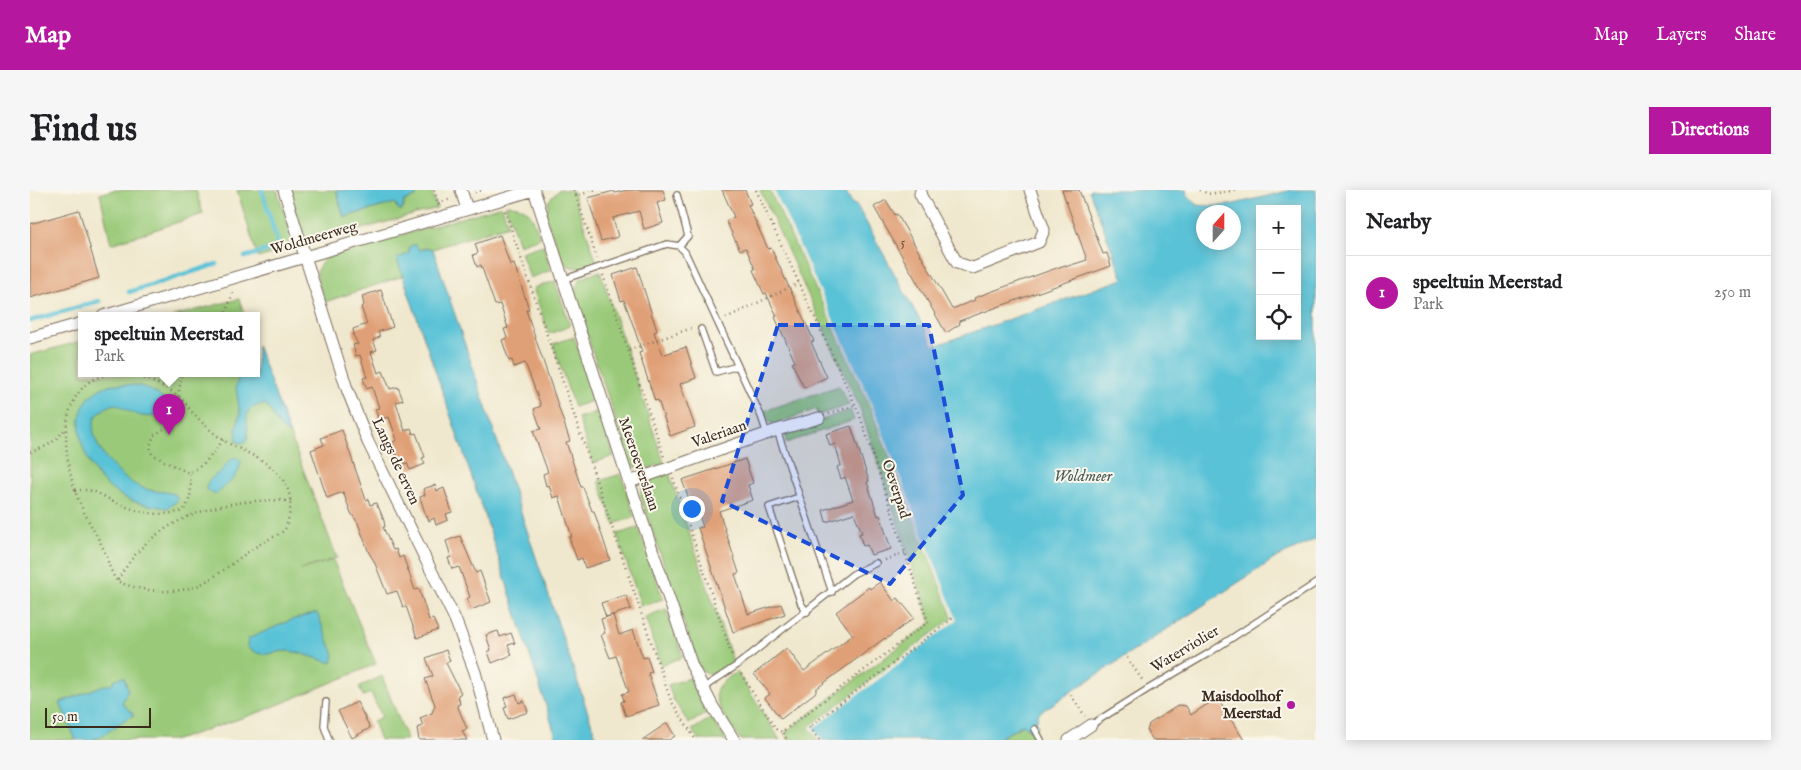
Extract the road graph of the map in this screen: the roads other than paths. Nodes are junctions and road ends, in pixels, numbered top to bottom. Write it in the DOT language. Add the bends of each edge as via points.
graph roads {
  1 [pos="284,190"];
  2 [pos="461,190"];
  3 [pos="534,190"];
  4 [pos="921,190"];
  5 [pos="1030,190"];
  6 [pos="677,195"];
  7 [pos="467,209"];
  8 [pos="679,246"];
  9 [pos="305,256"];
  10 [pos="562,280"];
  11 [pos="116,312"];
  12 [pos="78,324"];
  13 [pos="701,330"];
  14 [pos="30,338"];
  15 [pos="738,366"];
  16 [pos="820,418"];
  17 [pos="772,432"];
  18 [pos="629,482"];
  19 [pos="799,497"];
  20 [pos="876,563"];
  21 [pos="1316,583"];
  22 [pos="832,592"];
  23 [pos="807,612"];
  24 [pos="703,688"];
  25 [pos="326,702"];
  26 [pos="1092,725"];
  27 [pos="1035,729"];
  28 [pos="329,740"];
  29 [pos="493,740"];
  30 [pos="734,740"];
  31 [pos="1041,740"];
  32 [pos="1069,740"];
  1 -- 9 [label="street, Langs de erven"];
  2 -- 7 [label="street"];
  3 -- 7 [label="street, Woldmeerweg"];
  3 -- 10 [label="street, Meeroeverslaan"];
  4 -- 5 [label="street" via="920,194 957,263 973,268 1039,242 1044,230"];
  6 -- 8 [label="lane" via="688,236"];
  7 -- 9 [label="street, Woldmeerweg"];
  8 -- 10 [label="lane" via="667,244"];
  8 -- 15 [label="lane" via="685,252"];
  9 -- 11 [label="street, Woldmeerweg"];
  9 -- 29 [label="street, Langs de erven" via="347,390 368,442 455,619 475,672"];
  10 -- 18 [label="street, Meeroeverslaan"];
  12 -- 14 [label="street"];
  13 -- 15 [label="lane" via="716,372"];
  15 -- 17 [label="lane"];
  16 -- 17 [label="street, Valeriaan"];
  17 -- 18 [label="street, Valeriaan"];
  17 -- 19 [label="lane"];
  18 -- 24 [label="street, Meeroeverslaan" via="692,666"];
  19 -- 22 [label="lane"];
  19 -- 23 [label="lane" via="769,507 801,604"];
  20 -- 22 [label="lane" via="853,574"];
  21 -- 26 [label="lane, Waterviolier"];
  22 -- 23 [label="lane"];
  23 -- 24 [label="lane"];
  24 -- 30 [label="street, Meeroeverslaan"];
  25 -- 28 [label="lane" via="324,726"];
  26 -- 32 [label="street, Waterviolier"];
  27 -- 31 [label="lane"];
}
